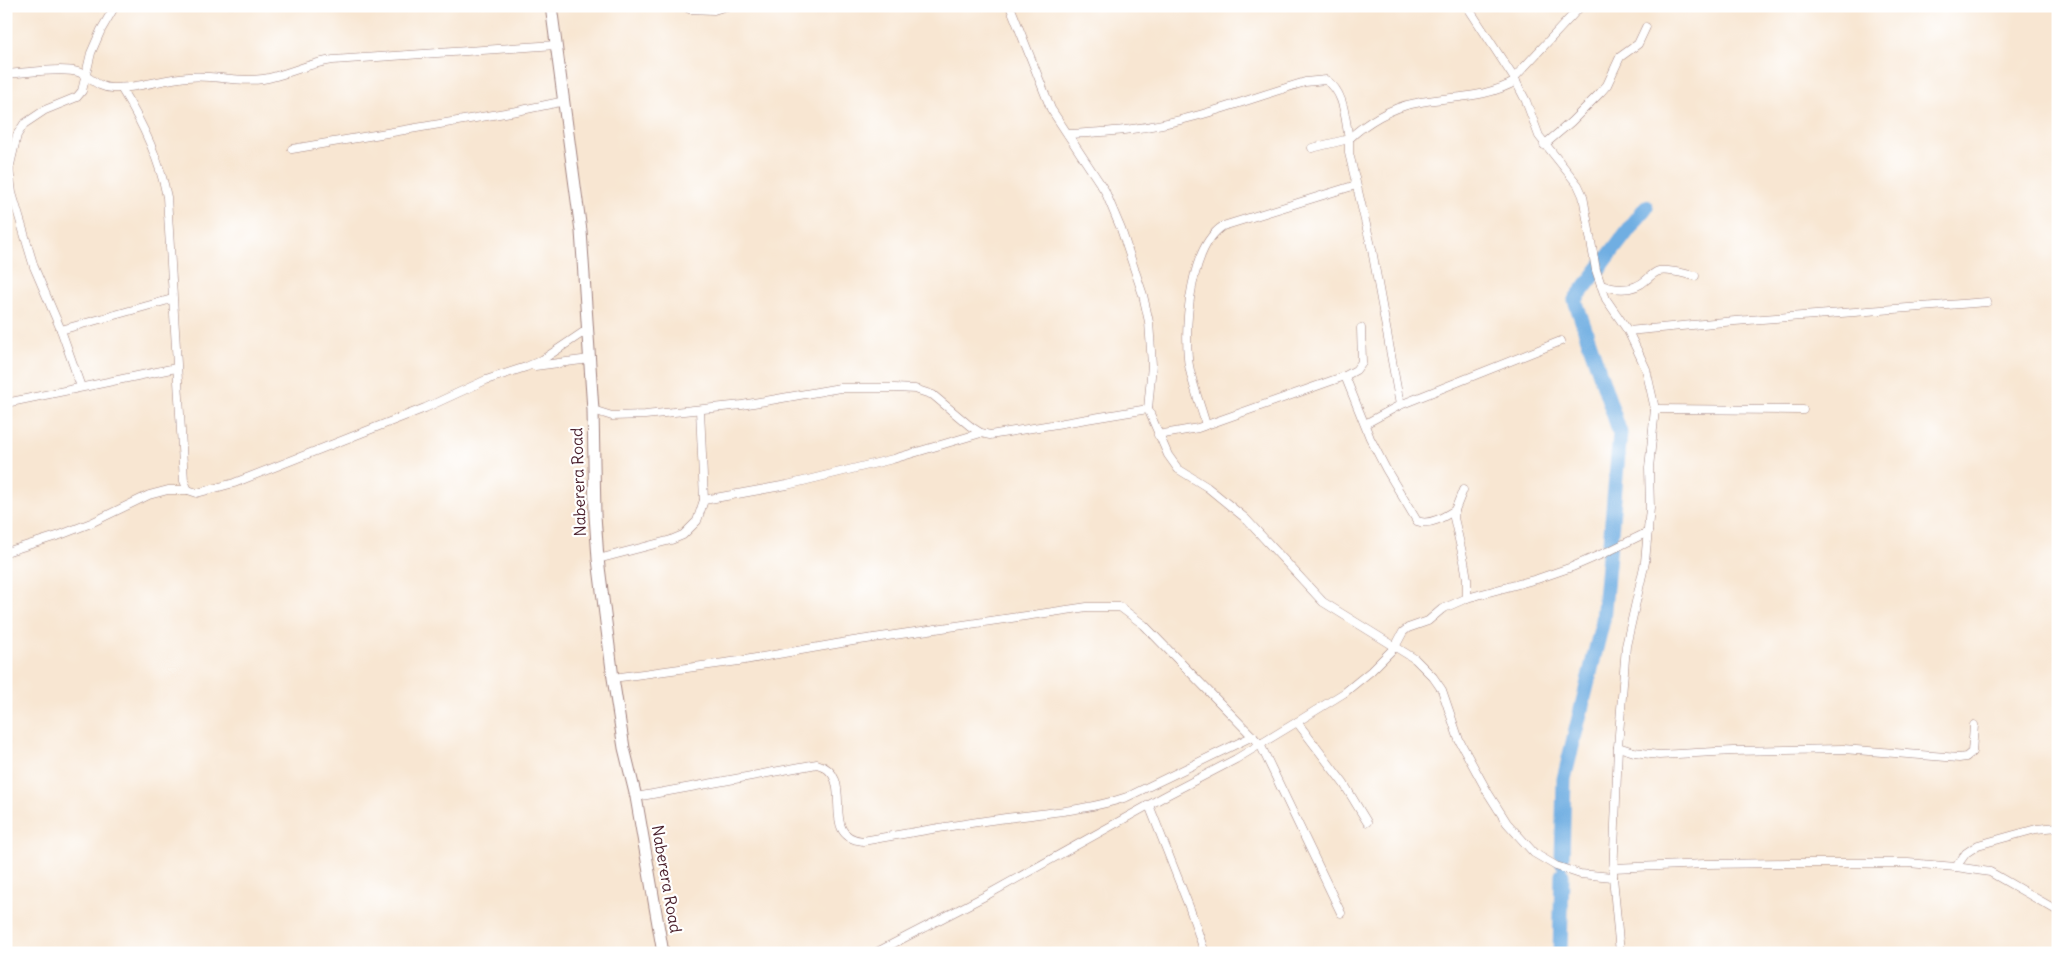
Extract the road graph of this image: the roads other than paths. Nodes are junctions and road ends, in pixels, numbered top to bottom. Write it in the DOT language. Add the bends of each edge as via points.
graph roads {
  1 [pos="115,6"];
  2 [pos="551,6"];
  3 [pos="727,6"];
  4 [pos="1010,6"];
  5 [pos="1467,6"];
  6 [pos="1581,6"];
  7 [pos="689,9"];
  8 [pos="1646,26"];
  9 [pos="556,45"];
  10 [pos="6,74"];
  11 [pos="87,76"];
  12 [pos="1515,79"];
  13 [pos="121,88"];
  14 [pos="565,101"];
  15 [pos="1068,134"];
  16 [pos="1349,139"];
  17 [pos="1544,145"];
  18 [pos="1312,148"];
  19 [pos="292,149"];
  20 [pos="1356,185"];
  21 [pos="1695,276"];
  22 [pos="1601,285"];
  23 [pos="172,300"];
  24 [pos="1988,302"];
  25 [pos="1361,328"];
  26 [pos="588,329"];
  27 [pos="61,330"];
  28 [pos="1628,331"];
  29 [pos="1561,341"];
  30 [pos="590,359"];
  31 [pos="176,368"];
  32 [pos="526,368"];
  33 [pos="1345,376"];
  34 [pos="81,387"];
  35 [pos="6,403"];
  36 [pos="1400,405"];
  37 [pos="1148,409"];
  38 [pos="1655,409"];
  39 [pos="593,410"];
  40 [pos="700,410"];
  41 [pos="1803,410"];
  42 [pos="1365,424"];
  43 [pos="1206,425"];
  44 [pos="981,433"];
  45 [pos="1158,435"];
  46 [pos="188,490"];
  47 [pos="1463,490"];
  48 [pos="704,500"];
  49 [pos="1454,510"];
  50 [pos="1648,532"];
  51 [pos="6,552"];
  52 [pos="598,559"];
  53 [pos="1467,598"];
  54 [pos="1395,647"];
  55 [pos="613,678"];
  56 [pos="1297,722"];
  57 [pos="1974,725"];
  58 [pos="1252,736"];
  59 [pos="1260,744"];
  60 [pos="1618,747"];
  61 [pos="636,797"];
  62 [pos="1149,805"];
  63 [pos="1366,822"];
  64 [pos="2058,827"];
  65 [pos="1956,867"];
  66 [pos="1613,868"];
  67 [pos="1613,877"];
  68 [pos="2058,911"];
  69 [pos="1341,913"];
  70 [pos="663,953"];
  71 [pos="875,953"];
  72 [pos="1205,953"];
  73 [pos="1620,953"];
  1 -- 11 [label="street" via="91,53"];
  2 -- 9 [label="street, Naberera Road"];
  3 -- 7 [label="street" via="714,10"];
  4 -- 15 [label="street" via="1048,102"];
  5 -- 12 [label="street"];
  6 -- 12 [label="street"];
  8 -- 17 [label="street" via="1638,44 1620,57 1607,85 1572,122"];
  9 -- 13 [label="street" via="332,60 308,64 265,79 187,77"];
  9 -- 14 [label="street, Naberera Road"];
  10 -- 11 [label="street" via="69,71"];
  11 -- 13 [label="street" via="100,86"];
  11 -- 27 [label="street" via="77,97 45,110 24,124 17,135 9,169 12,193 34,268"];
  12 -- 16 [label="street" via="1503,88 1480,95 1432,100 1398,108"];
  12 -- 17 [label="street"];
  13 -- 23 [label="street" via="137,114 162,173 167,197"];
  14 -- 19 [label="street"];
  14 -- 26 [label="street, Naberera Road" via="581,232"];
  15 -- 16 [label="street" via="1161,124 1321,80 1329,82 1340,97"];
  15 -- 37 [label="street" via="1110,202 1143,295 1152,348"];
  16 -- 18 [label="street"];
  16 -- 20 [label="street"];
  17 -- 22 [label="street" via="1584,196"];
  20 -- 36 [label="street" via="1372,250"];
  20 -- 43 [label="street" via="1223,226 1212,236 1191,283 1188,340 1189,365"];
  21 -- 22 [label="street" via="1663,270 1624,290"];
  22 -- 28 [label="street" via="1606,299"];
  23 -- 27 [label="street"];
  23 -- 31 [label="street"];
  24 -- 28 [label="street"];
  25 -- 33 [label="street" via="1362,362"];
  26 -- 30 [label="street, Naberera Road"];
  26 -- 32 [label="street"];
  27 -- 34 [label="street"];
  28 -- 38 [label="street" via="1646,369"];
  29 -- 36 [label="street"];
  30 -- 32 [label="street"];
  30 -- 39 [label="street, Naberera Road"];
  31 -- 34 [label="street"];
  31 -- 46 [label="street" via="184,481"];
  32 -- 46 [label="street" via="486,380 425,408 234,483 202,493"];
  33 -- 42 [label="street"];
  33 -- 43 [label="street"];
  34 -- 35 [label="street"];
  36 -- 42 [label="street"];
  37 -- 44 [label="street" via="1002,433"];
  37 -- 45 [label="street"];
  38 -- 41 [label="street"];
  38 -- 50 [label="street" via="1649,468"];
  39 -- 40 [label="street" via="618,416"];
  39 -- 52 [label="street, Naberera Road"];
  40 -- 44 [label="street" via="840,388 915,389 933,395"];
  40 -- 48 [label="street"];
  42 -- 49 [label="street" via="1386,469 1417,520 1438,519"];
  43 -- 45 [label="street" via="1186,432"];
  44 -- 48 [label="street" via="894,459 787,485"];
  45 -- 54 [label="street" via="1178,469 1245,518 1322,602"];
  46 -- 51 [label="street" via="168,490 149,495 68,532"];
  47 -- 49 [label="street"];
  48 -- 52 [label="street" via="697,521 683,535"];
  49 -- 53 [label="street" via="1467,579"];
  50 -- 53 [label="street" via="1572,567"];
  50 -- 60 [label="street" via="1645,562 1626,646"];
  52 -- 55 [label="street, Naberera Road"];
  53 -- 54 [label="street" via="1442,609 1428,621 1408,628"];
  54 -- 56 [label="street" via="1344,693"];
  54 -- 67 [label="street" via="1423,667 1442,690 1459,740 1488,793 1507,823 1534,853 1556,866 1580,874"];
  55 -- 58 [label="street" via="1087,607 1120,607 1144,625"];
  55 -- 61 [label="street, Naberera Road"];
  56 -- 59 [label="street"];
  56 -- 63 [label="street" via="1344,784"];
  57 -- 60 [label="street" via="1972,752 1959,758 1843,749 1659,755"];
  58 -- 59 [label="street"];
  58 -- 61 [label="street" via="1127,796 1098,806 863,841 846,836 842,830 835,778 826,767 817,764"];
  59 -- 62 [label="street"];
  59 -- 69 [label="street"];
  60 -- 66 [label="street"];
  61 -- 70 [label="street, Naberera Road"];
  62 -- 71 [label="street"];
  62 -- 72 [label="street"];
  64 -- 65 [label="street" via="2036,829 1978,845 1966,853"];
  65 -- 66 [label="street" via="1908,863 1788,863"];
  65 -- 68 [label="street" via="1990,872"];
  66 -- 67 [label="street"];
  67 -- 73 [label="street"];
}
